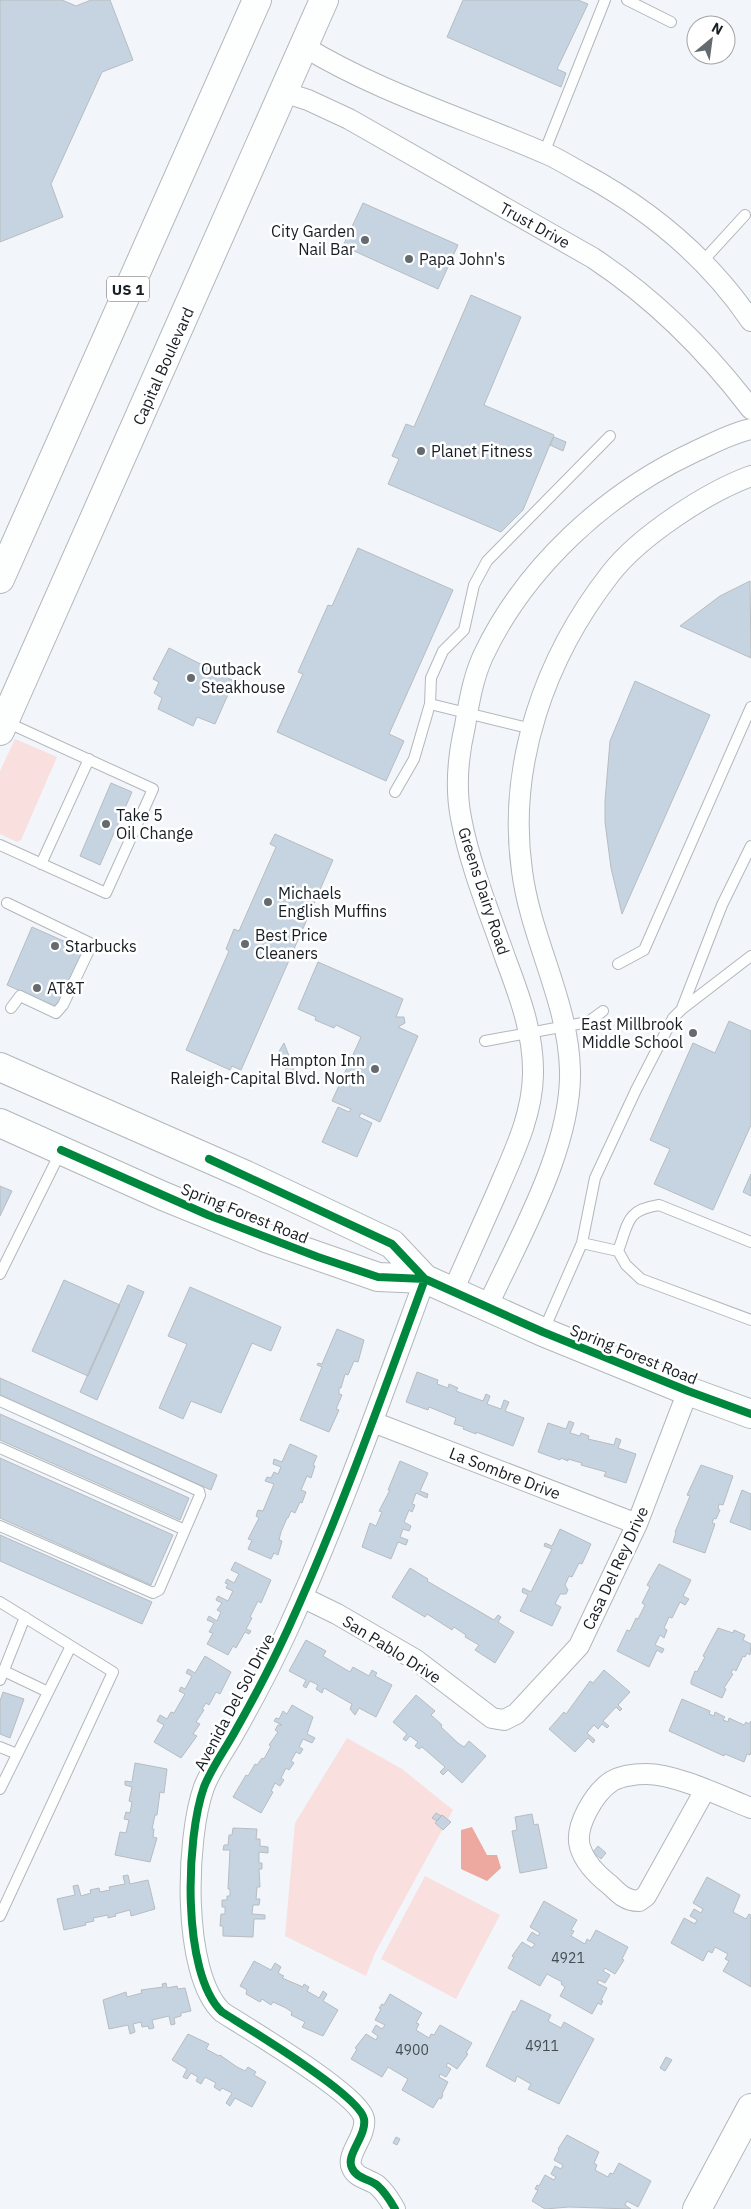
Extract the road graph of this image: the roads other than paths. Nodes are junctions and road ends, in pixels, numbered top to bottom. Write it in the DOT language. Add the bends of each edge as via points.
graph roads {
  1 [pos="257,0"];
  2 [pos="324,0"];
  3 [pos="605,0"];
  4 [pos="627,0"];
  5 [pos="671,22"];
  6 [pos="304,46"];
  7 [pos="283,92"];
  8 [pos="544,153"];
  9 [pos="745,215"];
  10 [pos="702,262"];
  11 [pos="751,321"];
  12 [pos="751,409"];
  13 [pos="751,429"];
  14 [pos="610,436"];
  15 [pos="751,476"];
  16 [pos="0,578"];
  17 [pos="430,704"];
  18 [pos="751,707"];
  19 [pos="467,713"];
  20 [pos="2,726"];
  21 [pos="532,730"];
  22 [pos="89,759"];
  23 [pos="395,792"];
  24 [pos="0,846"];
  25 [pos="751,846"];
  26 [pos="41,864"];
  27 [pos="7,902"];
  28 [pos="751,956"];
  29 [pos="618,964"];
  30 [pos="10,1008"];
  31 [pos="682,1009"];
  32 [pos="603,1011"];
  33 [pos="566,1027"];
  34 [pos="528,1033"];
  35 [pos="485,1040"];
  36 [pos="0,1067"];
  37 [pos="0,1122"];
  38 [pos="61,1150"];
  39 [pos="751,1242"];
  40 [pos="582,1243"];
  41 [pos="618,1251"];
  42 [pos="0,1274"];
  43 [pos="425,1279"];
  44 [pos="453,1291"];
  45 [pos="487,1307"];
  46 [pos="751,1320"];
  47 [pos="543,1332"];
  48 [pos="688,1391"];
  49 [pos="0,1401"];
  50 [pos="751,1414"];
  51 [pos="373,1422"];
  52 [pos="0,1448"];
  53 [pos="637,1524"];
  54 [pos="0,1526"];
  55 [pos="185,1530"];
  56 [pos="302,1597"];
  57 [pos="0,1602"];
  58 [pos="25,1617"];
  59 [pos="71,1646"];
  60 [pos="2,1676"];
  61 [pos="48,1692"];
  62 [pos="504,1720"];
  63 [pos="0,1747"];
  64 [pos="17,1754"];
  65 [pos="0,1789"];
  66 [pos="705,1790"];
  67 [pos="751,1808"];
  68 [pos="3,1902"];
  69 [pos="0,1916"];
  70 [pos="751,2108"];
  71 [pos="395,2209"];
  72 [pos="697,2209"];
  1 -- 16 [label="main road, US 1"];
  2 -- 6 [label="main road, Capital Boulevard"];
  3 -- 8 [label="lane"];
  4 -- 5 [label="lane"];
  6 -- 7 [label="main road, Capital Boulevard"];
  6 -- 8 [label="street" via="353,75"];
  7 -- 12 [label="street, Trust Drive" via="349,120 628,281 692,340 727,377"];
  7 -- 20 [label="main road, Capital Boulevard"];
  8 -- 10 [label="street" via="630,201"];
  9 -- 10 [label="lane"];
  10 -- 11 [label="street"];
  13 -- 19 [label="street, Greens Dairy Road" via="668,464 583,525 529,584 495,634 482,658"];
  14 -- 17 [label="lane" via="487,561 474,585 464,630 443,651 431,678"];
  15 -- 21 [label="street" via="678,516 612,572 562,649 542,693"];
  17 -- 19 [label="lane"];
  17 -- 23 [label="lane" via="414,759"];
  18 -- 29 [label="lane" via="644,950"];
  19 -- 21 [label="lane"];
  19 -- 34 [label="street, Greens Dairy Road" via="458,765 461,818 475,870 522,1002"];
  20 -- 22 [label="lane"];
  21 -- 33 [label="street" via="525,753 519,823 522,870 532,922"];
  22 -- 26 [label="lane"];
  22 -- 26 [label="lane" via="153,789 113,881 106,893"];
  24 -- 26 [label="lane"];
  25 -- 31 [label="lane" via="722,905"];
  27 -- 30 [label="lane" via="92,944 63,1005 56,1013 20,996"];
  28 -- 31 [label="lane"];
  31 -- 40 [label="lane" via="673,1018 644,1074 595,1178"];
  32 -- 33 [label="lane" via="588,1022"];
  33 -- 34 [label="lane"];
  33 -- 45 [label="street" via="570,1070 568,1103 558,1144 540,1192"];
  34 -- 35 [label="lane"];
  34 -- 44 [label="street, Greens Dairy Road" via="533,1077 520,1139"];
  36 -- 43 [label="main road, Spring Forest Road" via="246,1175 392,1244"];
  37 -- 38 [label="main road, Spring Forest Road"];
  38 -- 42 [label="lane"];
  38 -- 43 [label="main road, Spring Forest Road" via="208,1215 318,1257 378,1277"];
  39 -- 41 [label="lane" via="659,1205 631,1215"];
  40 -- 41 [label="lane"];
  40 -- 47 [label="lane"];
  41 -- 46 [label="lane" via="626,1266 640,1279"];
  43 -- 44 [label="main road, Spring Forest Road"];
  43 -- 51 [label="street, Avenida Del Sol Drive"];
  44 -- 45 [label="main road, Spring Forest Road"];
  45 -- 47 [label="main road, Spring Forest Road"];
  47 -- 48 [label="main road, Spring Forest Road"];
  48 -- 50 [label="main road, Spring Forest Road"];
  48 -- 53 [label="street, Casa Del Rey Drive"];
  49 -- 55 [label="lane" via="199,1491"];
  51 -- 53 [label="street, La Sombre Drive"];
  51 -- 56 [label="street, Avenida Del Sol Drive"];
  52 -- 55 [label="lane"];
  53 -- 62 [label="street, Casa Del Rey Drive" via="579,1646 516,1714"];
  54 -- 55 [label="lane" via="153,1593 159,1590"];
  56 -- 62 [label="street, San Pablo Drive" via="416,1660 492,1718"];
  56 -- 71 [label="street, Avenida Del Sol Drive" via="269,1671 204,1787 191,1859 194,1944 206,1988 216,2006 323,2078 360,2109 364,2130 350,2159 351,2168 357,2175 376,2184"];
  57 -- 58 [label="lane"];
  58 -- 59 [label="lane"];
  58 -- 60 [label="lane"];
  59 -- 61 [label="lane"];
  59 -- 68 [label="lane" via="113,1672"];
  60 -- 61 [label="lane"];
  61 -- 64 [label="lane"];
  63 -- 64 [label="lane"];
  64 -- 65 [label="lane"];
  66 -- 66 [label="street" via="646,1896 639,1901 620,1895 595,1873 584,1857 579,1845 587,1810 613,1781 646,1774"];
  66 -- 67 [label="street"];
  68 -- 69 [label="lane"];
  70 -- 72 [label="main road"];
}
